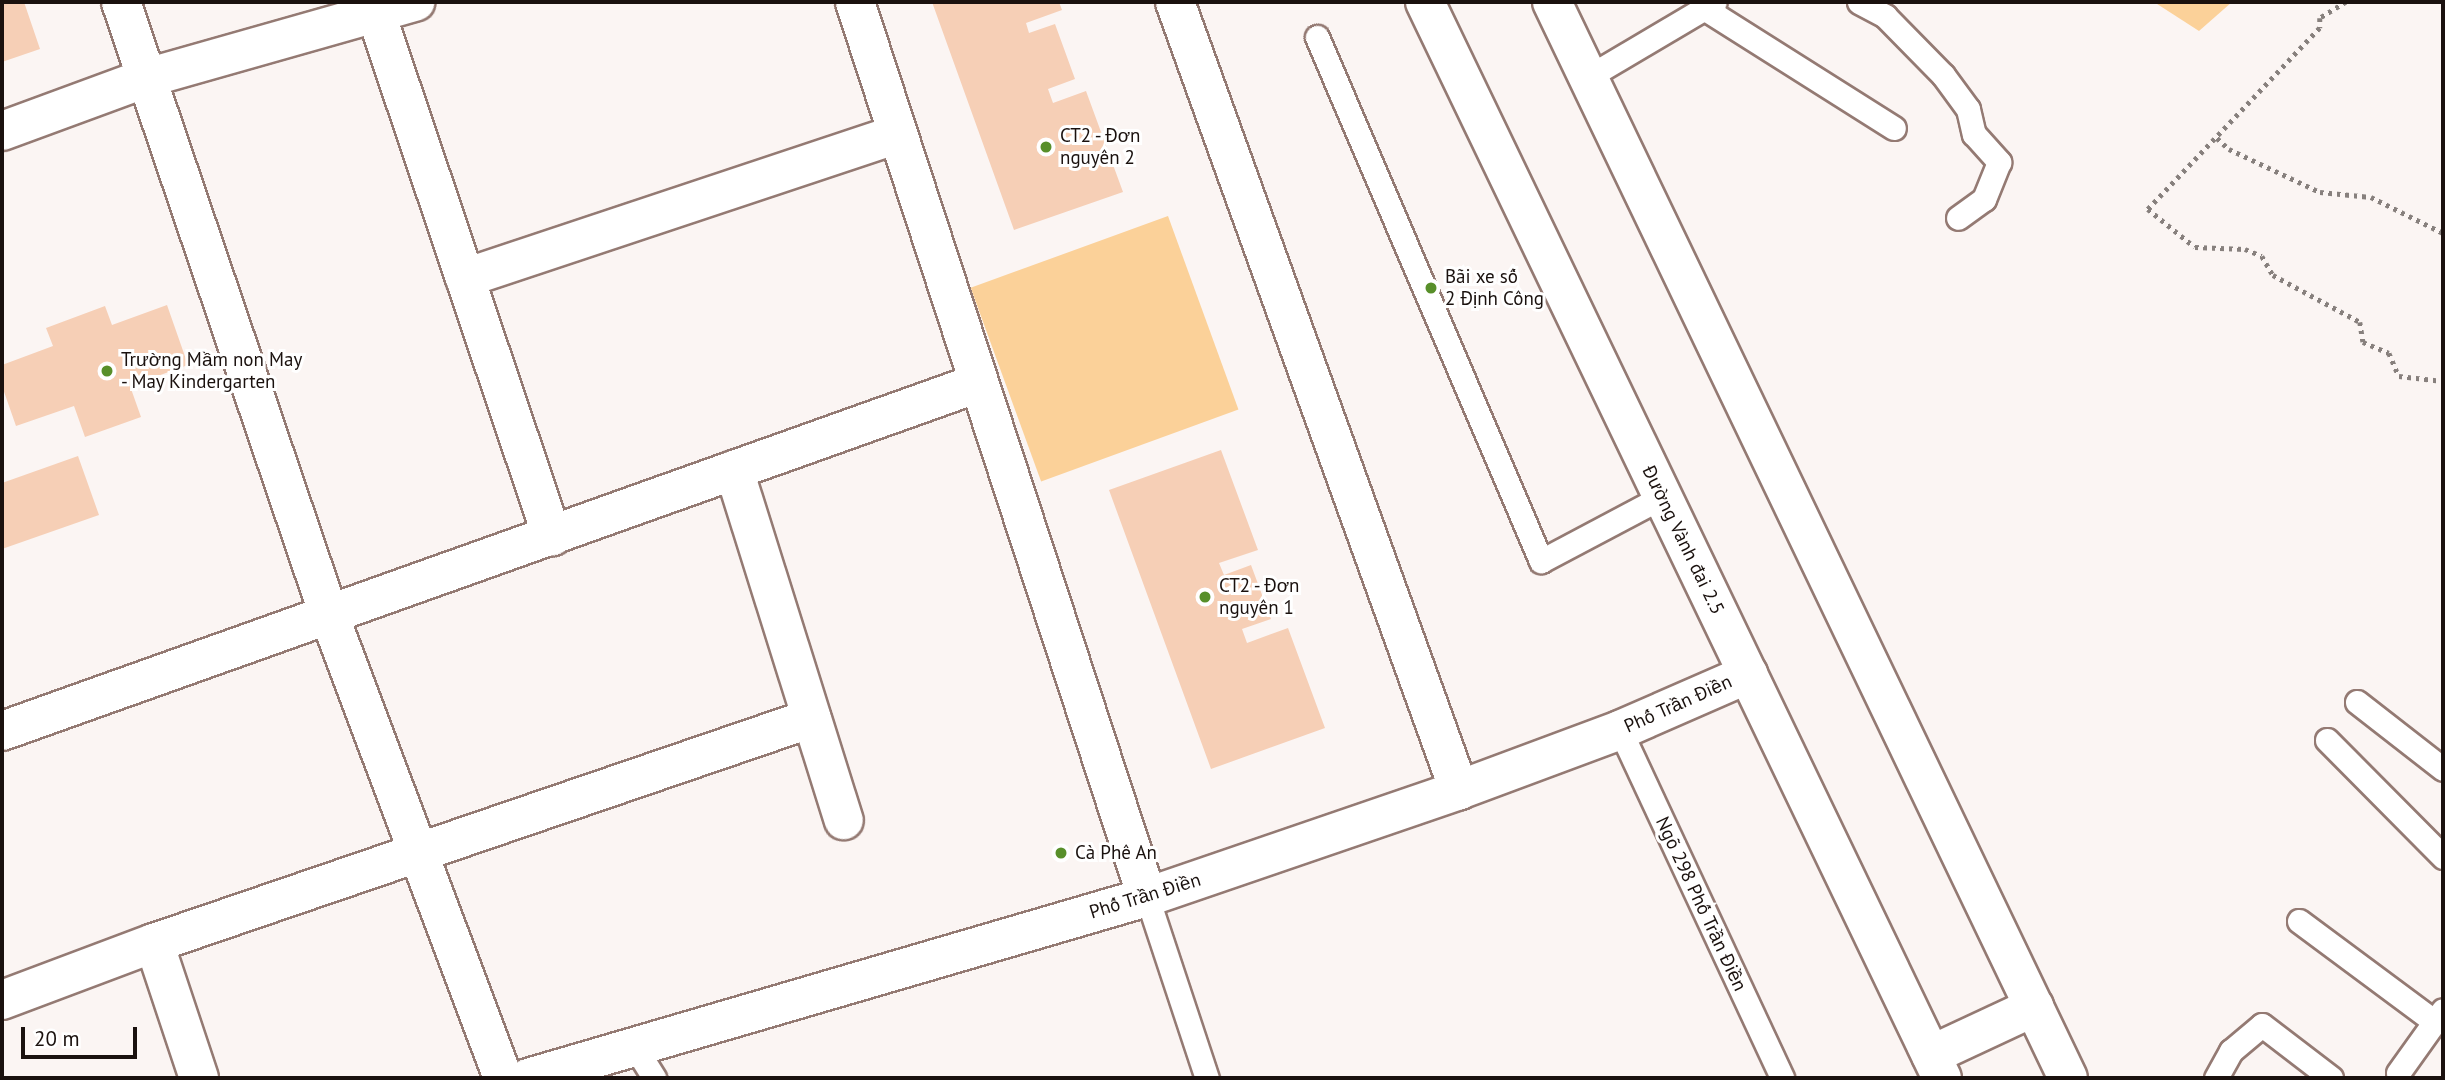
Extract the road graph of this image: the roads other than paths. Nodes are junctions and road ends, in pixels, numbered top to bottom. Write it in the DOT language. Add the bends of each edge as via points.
graph roads {
  1 [pos="121,2"];
  2 [pos="415,2"];
  3 [pos="855,2"];
  4 [pos="1175,2"];
  5 [pos="1425,2"];
  6 [pos="1552,2"];
  7 [pos="1859,2"];
  8 [pos="1711,6"];
  9 [pos="374,8"];
  10 [pos="1317,37"];
  11 [pos="1588,77"];
  12 [pos="146,78"];
  13 [pos="1894,128"];
  14 [pos="2,131"];
  15 [pos="898,134"];
  16 [pos="1958,218"];
  17 [pos="465,278"];
  18 [pos="978,383"];
  19 [pos="734,470"];
  20 [pos="1662,497"];
  21 [pos="552,536"];
  22 [pos="329,615"];
  23 [pos="1748,674"];
  24 [pos="2357,702"];
  25 [pos="812,718"];
  26 [pos="1620,730"];
  27 [pos="2,731"];
  28 [pos="2327,740"];
  29 [pos="2443,769"];
  30 [pos="1460,790"];
  31 [pos="844,820"];
  32 [pos="419,851"];
  33 [pos="2443,857"];
  34 [pos="1147,897"];
  35 [pos="2299,921"];
  36 [pos="154,943"];
  37 [pos="2,1000"];
  38 [pos="2034,1007"];
  39 [pos="2439,1016"];
  40 [pos="634,1045"];
  41 [pos="1936,1067"];
  42 [pos="2398,1073"];
  43 [pos="199,1078"];
  44 [pos="503,1078"];
  45 [pos="528,1078"];
  46 [pos="654,1078"];
  47 [pos="1207,1078"];
  48 [pos="1782,1078"];
  49 [pos="2068,1078"];
  50 [pos="2216,1078"];
  51 [pos="2331,1078"];
  1 -- 12 [label="street"];
  2 -- 9 [label="street"];
  3 -- 15 [label="street"];
  4 -- 30 [label="street"];
  5 -- 20 [label="street, Đường Vành đai 2.5"];
  6 -- 11 [label="street"];
  7 -- 16 [label="lane" via="1885,16 1943,75 1968,108 1974,134 1998,162 1984,199"];
  8 -- 11 [label="lane"];
  8 -- 13 [label="lane"];
  9 -- 12 [label="street"];
  9 -- 17 [label="street"];
  10 -- 20 [label="lane" via="1541,561"];
  11 -- 38 [label="street"];
  12 -- 14 [label="street"];
  12 -- 22 [label="street"];
  15 -- 17 [label="street"];
  15 -- 18 [label="street"];
  17 -- 21 [label="street"];
  18 -- 19 [label="street"];
  18 -- 34 [label="street"];
  19 -- 21 [label="street"];
  19 -- 25 [label="street"];
  20 -- 23 [label="street, Đường Vành đai 2.5"];
  21 -- 22 [label="street"];
  22 -- 27 [label="street"];
  22 -- 32 [label="street"];
  23 -- 26 [label="street, Phố Trần Điền"];
  23 -- 41 [label="street, Đường Vành đai 2.5"];
  24 -- 29 [label="lane"];
  25 -- 31 [label="street"];
  25 -- 32 [label="street"];
  26 -- 30 [label="street, Phố Trần Điền"];
  26 -- 48 [label="lane, Ngõ 298 Phố Trần Điền"];
  28 -- 33 [label="lane"];
  30 -- 34 [label="street, Phố Trần Điền"];
  32 -- 36 [label="street"];
  32 -- 44 [label="street"];
  34 -- 40 [label="street, Phố Trần Điền"];
  34 -- 47 [label="lane"];
  35 -- 39 [label="lane"];
  36 -- 37 [label="street"];
  36 -- 43 [label="street"];
  38 -- 41 [label="street"];
  38 -- 49 [label="street"];
  39 -- 42 [label="lane"];
  40 -- 45 [label="street, Phố Trần Điền"];
  40 -- 46 [label="lane"];
  50 -- 51 [label="lane" via="2231,1051 2262,1025"];
}
